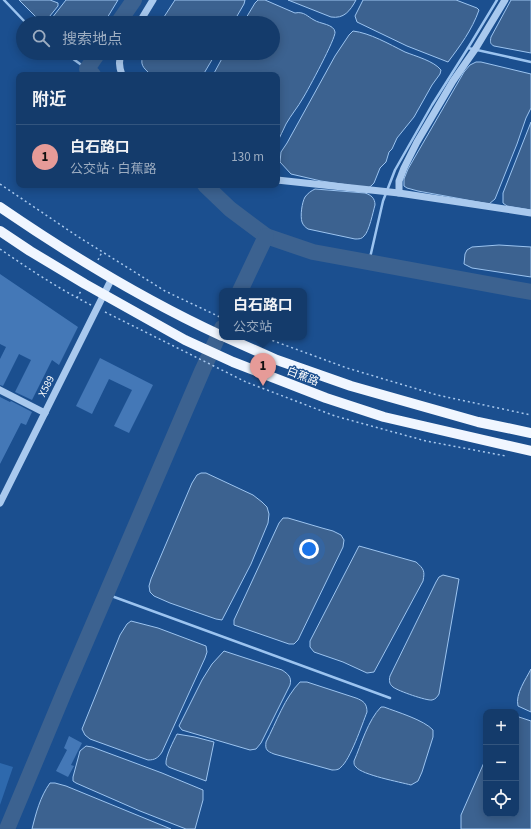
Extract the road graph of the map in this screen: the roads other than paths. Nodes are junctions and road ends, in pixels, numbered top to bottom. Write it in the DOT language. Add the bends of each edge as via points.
graph roads {
  1 [pos="153,0"];
  2 [pos="504,0"];
  3 [pos="144,16"];
  4 [pos="120,60"];
  5 [pos="121,72"];
  6 [pos="280,180"];
  7 [pos="395,193"];
  8 [pos="0,207"];
  9 [pos="531,213"];
  10 [pos="0,231"];
  11 [pos="112,278"];
  12 [pos="104,295"];
  13 [pos="219,335"];
  14 [pos="232,340"];
  15 [pos="0,390"];
  16 [pos="45,413"];
  17 [pos="531,433"];
  18 [pos="531,452"];
  19 [pos="0,503"];
  1 -- 3 [label="street"];
  2 -- 7 [label="street" via="417,142"];
  4 -- 5 [label="street"];
  6 -- 7 [label="street"];
  7 -- 9 [label="street"];
  8 -- 11 [label="main road"];
  10 -- 12 [label="main road, 白蕉路"];
  11 -- 12 [label="street, X589 / X589"];
  11 -- 13 [label="main road"];
  12 -- 16 [label="street, X589 / X589"];
  12 -- 18 [label="main road, 白蕉路" via="183,345 326,398 384,417"];
  14 -- 17 [label="main road, 白蕉路" via="277,360 351,386 478,422"];
  15 -- 16 [label="street"];
  16 -- 19 [label="street, X589 / X589"];
}
